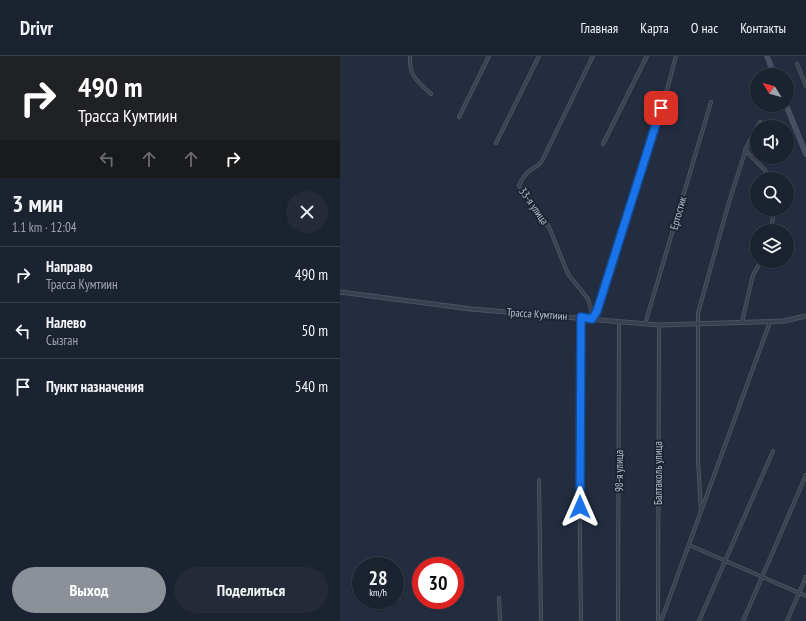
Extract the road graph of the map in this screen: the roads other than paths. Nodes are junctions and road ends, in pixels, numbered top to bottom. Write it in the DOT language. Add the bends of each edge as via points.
graph roads {
  1 [pos="410,56"];
  2 [pos="489,56"];
  3 [pos="539,56"];
  4 [pos="593,56"];
  5 [pos="648,56"];
  6 [pos="676,56"];
  7 [pos="767,56"];
  8 [pos="797,64"];
  9 [pos="771,68"];
  10 [pos="806,86"];
  11 [pos="431,94"];
  12 [pos="711,102"];
  13 [pos="789,112"];
  14 [pos="459,117"];
  15 [pos="750,140"];
  16 [pos="496,144"];
  17 [pos="603,144"];
  18 [pos="745,150"];
  19 [pos="806,154"];
  20 [pos="766,172"];
  21 [pos="757,268"];
  22 [pos="340,292"];
  23 [pos="806,316"];
  24 [pos="581,317"];
  25 [pos="592,319"];
  26 [pos="619,322"];
  27 [pos="770,322"];
  28 [pos="698,323"];
  29 [pos="742,323"];
  30 [pos="645,324"];
  31 [pos="659,325"];
  32 [pos="772,451"];
  33 [pos="806,475"];
  34 [pos="539,480"];
  35 [pos="701,511"];
  36 [pos="689,545"];
  37 [pos="725,560"];
  38 [pos="762,576"];
  39 [pos="806,577"];
  40 [pos="799,593"];
  41 [pos="806,596"];
  42 [pos="499,598"];
  43 [pos="500,621"];
  44 [pos="542,621"];
  45 [pos="581,621"];
  46 [pos="618,621"];
  47 [pos="658,621"];
  48 [pos="661,621"];
  49 [pos="700,621"];
  50 [pos="743,621"];
  51 [pos="787,621"];
  1 -- 11 [label="street" via="409,67 413,77"];
  2 -- 14 [label="street"];
  3 -- 16 [label="street"];
  4 -- 25 [label="street, 33-я улица" via="542,161 519,186 549,227 568,274 588,299"];
  5 -- 17 [label="street"];
  6 -- 25 [label="street" via="600,302"];
  7 -- 9 [label="main road"];
  8 -- 10 [label="street"];
  12 -- 30 [label="street, Ертостик"];
  13 -- 19 [label="main road"];
  15 -- 18 [label="street"];
  18 -- 20 [label="street"];
  18 -- 28 [label="street" via="700,306"];
  21 -- 29 [label="street" via="753,275"];
  22 -- 24 [label="street, Трасса Кумтиин" via="471,309"];
  23 -- 27 [label="street, Трасса Кумтиин"];
  24 -- 25 [label="street, Трасса Кумтиин"];
  24 -- 45 [label="street"];
  25 -- 26 [label="street, Трасса Кумтиин"];
  26 -- 30 [label="street, Трасса Кумтиин"];
  26 -- 46 [label="street, 98-я улица"];
  27 -- 29 [label="street, Трасса Кумтиин"];
  27 -- 35 [label="street"];
  28 -- 29 [label="street, Трасса Кумтиин"];
  28 -- 31 [label="street, Трасса Кумтиин"];
  28 -- 35 [label="street" via="698,460"];
  30 -- 31 [label="street, Трасса Кумтиин"];
  31 -- 47 [label="street, Балтаколь улица"];
  32 -- 37 [label="street"];
  33 -- 38 [label="street"];
  34 -- 44 [label="street"];
  35 -- 36 [label="street"];
  36 -- 37 [label="street"];
  36 -- 48 [label="street"];
  37 -- 38 [label="street"];
  37 -- 49 [label="street"];
  38 -- 40 [label="street"];
  38 -- 50 [label="street"];
  39 -- 40 [label="street"];
  40 -- 41 [label="street"];
  40 -- 51 [label="street"];
  42 -- 43 [label="street"];
}
